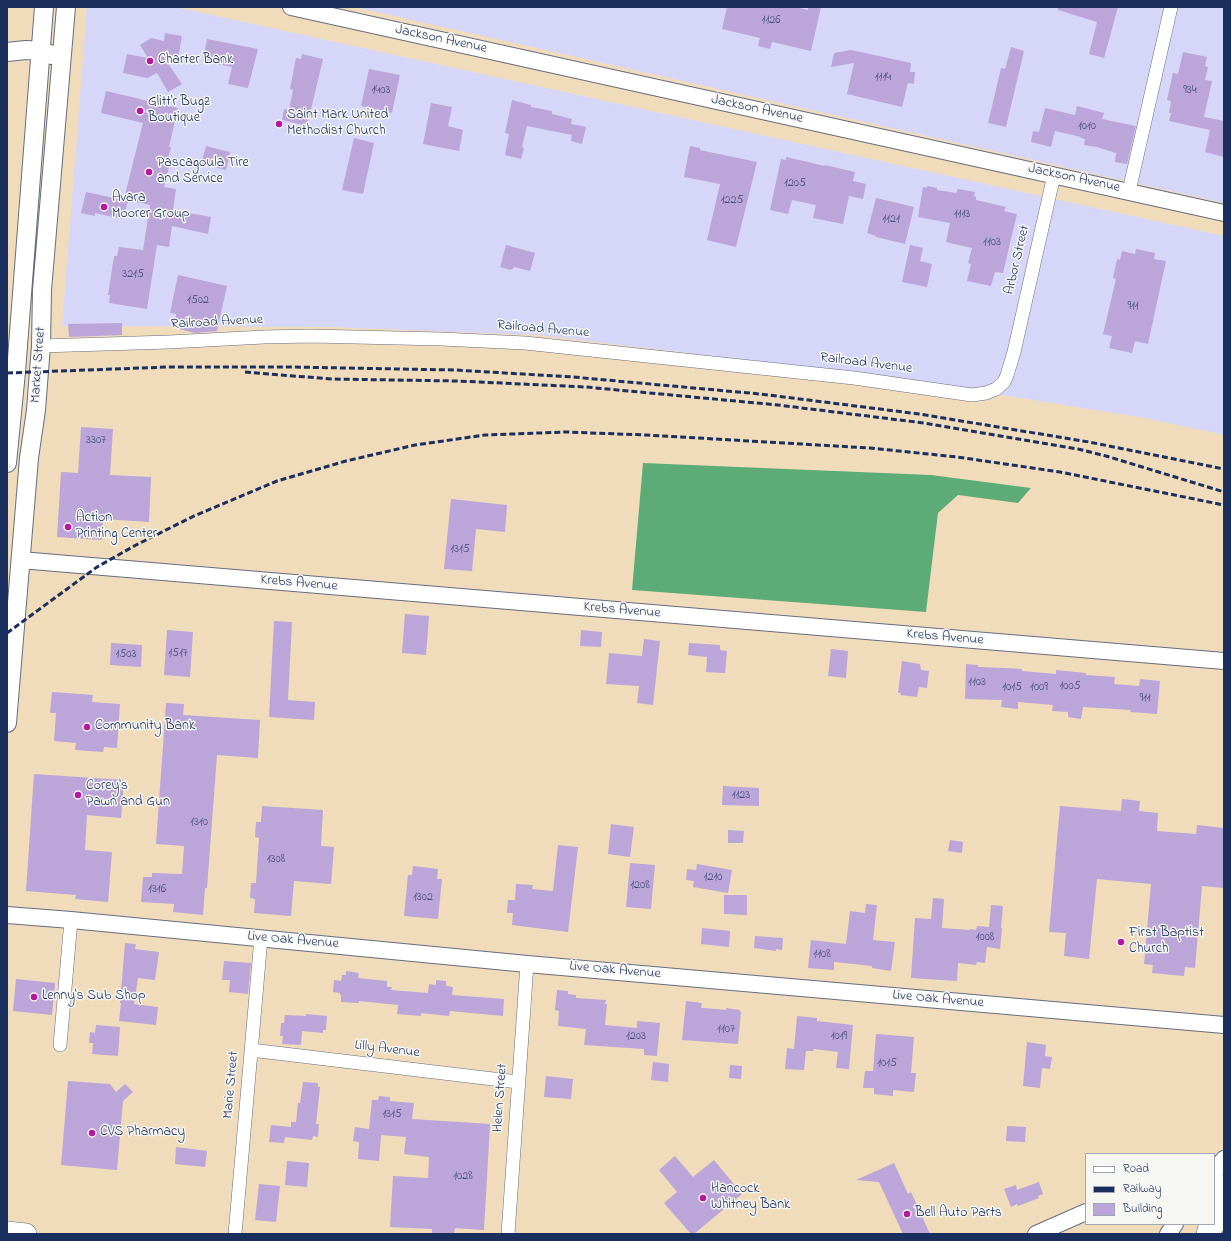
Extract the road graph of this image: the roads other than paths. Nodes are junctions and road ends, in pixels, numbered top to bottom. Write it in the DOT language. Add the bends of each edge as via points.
graph roads {
  1 [pos="44,7"];
  2 [pos="66,7"];
  3 [pos="291,7"];
  4 [pos="1171,7"];
  5 [pos="41,51"];
  6 [pos="7,52"];
  7 [pos="62,59"];
  8 [pos="1054,175"];
  9 [pos="1129,191"];
  10 [pos="1224,213"];
  11 [pos="41,346"];
  12 [pos="1014,352"];
  13 [pos="7,463"];
  14 [pos="20,560"];
  15 [pos="1224,661"];
  16 [pos="7,723"];
  17 [pos="7,915"];
  18 [pos="70,920"];
  19 [pos="261,938"];
  20 [pos="526,964"];
  21 [pos="1224,1025"];
  22 [pos="60,1045"];
  23 [pos="251,1050"];
  24 [pos="518,1082"];
  25 [pos="1224,1159"];
  26 [pos="1215,1171"];
  27 [pos="1224,1185"];
  28 [pos="1215,1203"];
  29 [pos="1085,1212"];
  30 [pos="1224,1219"];
  31 [pos="1174,1225"];
  32 [pos="7,1232"];
  33 [pos="26,1234"];
  34 [pos="235,1234"];
  35 [pos="508,1234"];
  36 [pos="1036,1234"];
  37 [pos="1168,1234"];
  38 [pos="1208,1234"];
  1 -- 5 [label="main road, Market Street"];
  2 -- 7 [label="main road, Market Street"];
  3 -- 8 [label="street, Jackson Avenue"];
  4 -- 9 [label="street"];
  5 -- 6 [label="main road"];
  5 -- 7 [label="main road"];
  5 -- 13 [label="main road, Market Street"];
  7 -- 11 [label="main road, Market Street" via="42,290"];
  8 -- 9 [label="street, Jackson Avenue"];
  8 -- 12 [label="street, Arbor Street"];
  9 -- 10 [label="street, Jackson Avenue"];
  11 -- 12 [label="street, Railroad Avenue" via="311,336 441,338 596,350 854,378 972,395 996,389 1004,382"];
  11 -- 14 [label="main road, Market Street"];
  14 -- 15 [label="street, Krebs Avenue"];
  14 -- 16 [label="main road, Market Street"];
  17 -- 18 [label="street, Live Oak Avenue"];
  18 -- 19 [label="street, Live Oak Avenue"];
  18 -- 22 [label="street"];
  19 -- 20 [label="street, Live Oak Avenue"];
  19 -- 23 [label="street, Marie Street"];
  20 -- 21 [label="street, Live Oak Avenue"];
  20 -- 24 [label="street, Helen Street"];
  23 -- 24 [label="street, Lilly Avenue"];
  23 -- 34 [label="street, Marie Street"];
  24 -- 35 [label="street, Helen Street"];
  25 -- 26 [label="street"];
  27 -- 28 [label="main road"];
  29 -- 36 [label="street"];
  30 -- 38 [label="street"];
  31 -- 37 [label="street"];
  32 -- 33 [label="main road"];
}
